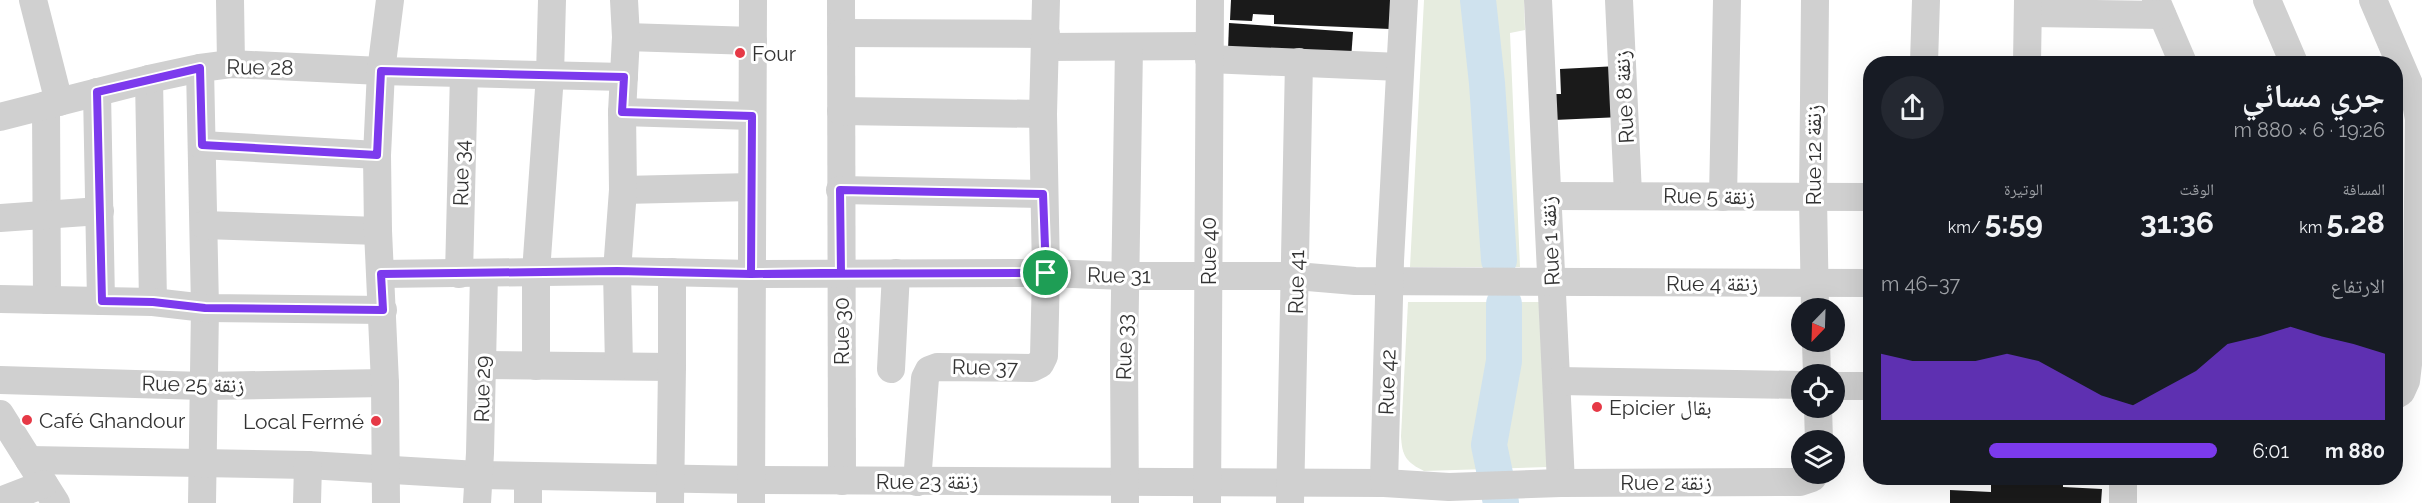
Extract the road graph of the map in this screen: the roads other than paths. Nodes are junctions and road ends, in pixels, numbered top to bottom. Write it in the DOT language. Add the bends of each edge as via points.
graph roads {
  1 [pos="33,0"];
  2 [pos="230,0"];
  3 [pos="390,0"];
  4 [pos="537,0"];
  5 [pos="552,0"];
  6 [pos="624,0"];
  7 [pos="753,0"];
  8 [pos="841,0"];
  9 [pos="1046,0"];
  10 [pos="1210,0"];
  11 [pos="1404,0"];
  12 [pos="1538,0"];
  13 [pos="1619,0"];
  14 [pos="1727,0"];
  15 [pos="1815,0"];
  16 [pos="1926,0"];
  17 [pos="2267,0"];
  18 [pos="2373,0"];
  19 [pos="2028,7"];
  20 [pos="2159,8"];
  21 [pos="841,33"];
  22 [pos="626,37"];
  23 [pos="1046,40"];
  24 [pos="753,41"];
  25 [pos="1129,47"];
  26 [pos="1209,52"];
  27 [pos="1924,56"];
  28 [pos="2027,56"];
  29 [pos="2180,56"];
  30 [pos="2292,56"];
  31 [pos="2397,56"];
  32 [pos="1299,62"];
  33 [pos="231,64"];
  34 [pos="1400,67"];
  35 [pos="200,68"];
  36 [pos="2403,70"];
  37 [pos="381,71"];
  38 [pos="464,73"];
  39 [pos="550,75"];
  40 [pos="624,77"];
  41 [pos="149,79"];
  42 [pos="97,92"];
  43 [pos="52,104"];
  44 [pos="841,111"];
  45 [pos="622,112"];
  46 [pos="1043,114"];
  47 [pos="752,116"];
  48 [pos="0,117"];
  49 [pos="202,145"];
  50 [pos="377,155"];
  51 [pos="752,187"];
  52 [pos="623,190"];
  53 [pos="840,190"];
  54 [pos="1043,194"];
  55 [pos="1628,194"];
  56 [pos="1548,196"];
  57 [pos="1723,197"];
  58 [pos="1863,197"];
  59 [pos="1812,198"];
  60 [pos="100,212"];
  61 [pos="47,216"];
  62 [pos="0,218"];
  63 [pos="204,225"];
  64 [pos="378,231"];
  65 [pos="617,271"];
  66 [pos="536,272"];
  67 [pos="672,272"];
  68 [pos="841,273"];
  69 [pos="896,273"];
  70 [pos="1046,273"];
  71 [pos="381,274"];
  72 [pos="471,274"];
  73 [pos="751,274"];
  74 [pos="1125,276"];
  75 [pos="1208,276"];
  76 [pos="1296,276"];
  77 [pos="2413,276"];
  78 [pos="1390,281"];
  79 [pos="1553,283"];
  80 [pos="1863,285"];
  81 [pos="1815,296"];
  82 [pos="0,299"];
  83 [pos="47,300"];
  84 [pos="102,301"];
  85 [pos="153,302"];
  86 [pos="205,308"];
  87 [pos="383,310"];
  88 [pos="482,365"];
  89 [pos="536,366"];
  90 [pos="619,366"];
  91 [pos="672,367"];
  92 [pos="891,369"];
  93 [pos="0,380"];
  94 [pos="1558,381"];
  95 [pos="385,383"];
  96 [pos="1791,385"];
  97 [pos="203,386"];
  98 [pos="1845,386"];
  99 [pos="1863,386"];
  100 [pos="2403,388"];
  101 [pos="0,414"];
  102 [pos="29,460"];
  103 [pos="202,462"];
  104 [pos="308,465"];
  105 [pos="386,468"];
  106 [pos="842,481"];
  107 [pos="917,482"];
  108 [pos="1791,482"];
  109 [pos="1384,483"];
  110 [pos="1561,483"];
  111 [pos="1515,485"];
  112 [pos="2123,485"];
  113 [pos="478,489"];
  114 [pos="528,490"];
  115 [pos="592,490"];
  116 [pos="670,491"];
  117 [pos="751,492"];
  118 [pos="886,492"];
  119 [pos="1124,492"];
  120 [pos="1456,492"];
  121 [pos="1207,493"];
  122 [pos="1291,493"];
  123 [pos="50,494"];
  124 [pos="1416,494"];
  125 [pos="0,501"];
  126 [pos="202,503"];
  127 [pos="307,503"];
  128 [pos="386,503"];
  129 [pos="2123,503"];
  1 -- 43 [label="street"];
  2 -- 33 [label="street"];
  3 -- 37 [label="street"];
  4 -- 5 [label="street"];
  5 -- 39 [label="street"];
  6 -- 22 [label="street"];
  7 -- 24 [label="street"];
  8 -- 21 [label="street, Rue 30"];
  9 -- 23 [label="street, Rue 37"];
  10 -- 26 [label="street, Rue 40"];
  11 -- 34 [label="street, Rue 42"];
  12 -- 56 [label="street, Rue 1 زنقة"];
  13 -- 55 [label="street, Rue 8 زنقة"];
  14 -- 57 [label="street"];
  15 -- 59 [label="street, Rue 12 زنقة"];
  16 -- 27 [label="street"];
  17 -- 30 [label="street"];
  18 -- 31 [label="street"];
  19 -- 20 [label="street"];
  19 -- 28 [label="street"];
  20 -- 29 [label="street"];
  21 -- 23 [label="street"];
  21 -- 44 [label="street, Rue 30"];
  22 -- 24 [label="street"];
  22 -- 40 [label="street"];
  23 -- 25 [label="street"];
  23 -- 46 [label="street, Rue 37"];
  24 -- 47 [label="street"];
  25 -- 26 [label="street"];
  25 -- 74 [label="street, Rue 33"];
  26 -- 32 [label="street"];
  26 -- 75 [label="street, Rue 40"];
  32 -- 34 [label="street"];
  32 -- 76 [label="street, Rue 41"];
  33 -- 35 [label="street, Rue 28"];
  33 -- 37 [label="street, Rue 28"];
  34 -- 78 [label="street, Rue 42"];
  35 -- 41 [label="street, Rue 28"];
  35 -- 49 [label="street"];
  36 -- 77 [label="street" via="2419,120"];
  37 -- 38 [label="street, Rue 28"];
  37 -- 50 [label="street"];
  38 -- 39 [label="street, Rue 28"];
  38 -- 72 [label="street, Rue 34"];
  39 -- 40 [label="street, Rue 28"];
  39 -- 66 [label="street"];
  40 -- 45 [label="street"];
  41 -- 42 [label="street, Rue 28"];
  41 -- 85 [label="street"];
  42 -- 43 [label="street, Rue 28"];
  42 -- 60 [label="street"];
  43 -- 48 [label="street, Rue 28"];
  43 -- 61 [label="street"];
  44 -- 46 [label="street"];
  44 -- 53 [label="street, Rue 30"];
  45 -- 47 [label="street"];
  45 -- 52 [label="street"];
  46 -- 54 [label="street, Rue 37"];
  47 -- 51 [label="street"];
  49 -- 50 [label="street"];
  49 -- 63 [label="street"];
  50 -- 64 [label="street"];
  51 -- 52 [label="street"];
  51 -- 73 [label="street"];
  52 -- 65 [label="street"];
  53 -- 54 [label="street"];
  53 -- 68 [label="street, Rue 30"];
  54 -- 70 [label="street, Rue 37"];
  55 -- 56 [label="street, Rue 5 زنقة"];
  55 -- 57 [label="street, Rue 5 زنقة"];
  56 -- 79 [label="street, Rue 1 زنقة"];
  57 -- 59 [label="street, Rue 5 زنقة"];
  58 -- 59 [label="street, Rue 5 زنقة"];
  59 -- 81 [label="street, Rue 12 زنقة"];
  60 -- 61 [label="street"];
  60 -- 84 [label="street"];
  61 -- 62 [label="street"];
  61 -- 83 [label="street"];
  63 -- 64 [label="street"];
  63 -- 86 [label="street"];
  64 -- 71 [label="street"];
  65 -- 66 [label="street, Rue 31"];
  65 -- 67 [label="street, Rue 31"];
  65 -- 90 [label="street"];
  66 -- 72 [label="street, Rue 31"];
  66 -- 89 [label="street"];
  67 -- 73 [label="street, Rue 31"];
  67 -- 91 [label="street"];
  68 -- 69 [label="street, Rue 31"];
  68 -- 73 [label="street, Rue 31"];
  68 -- 106 [label="street, Rue 30"];
  69 -- 70 [label="street, Rue 31"];
  69 -- 92 [label="street"];
  70 -- 74 [label="street, Rue 31"];
  70 -- 107 [label="street, Rue 37" via="1044,356 1040,364 1032,368 937,367 927,374"];
  71 -- 72 [label="street, Rue 31"];
  71 -- 87 [label="street"];
  72 -- 88 [label="street, Rue 29"];
  73 -- 117 [label="street"];
  74 -- 75 [label="street, Rue 31"];
  74 -- 119 [label="street, Rue 33"];
  75 -- 76 [label="street, Rue 31"];
  75 -- 121 [label="street, Rue 40"];
  76 -- 78 [label="street, Rue 31"];
  76 -- 122 [label="street, Rue 41"];
  77 -- 100 [label="street"];
  78 -- 79 [label="street, Rue 4 زنقة"];
  78 -- 109 [label="street, Rue 42"];
  79 -- 81 [label="street, Rue 4 زنقة"];
  79 -- 94 [label="street, Rue 1 زنقة"];
  80 -- 81 [label="street, Rue 4 زنقة"];
  82 -- 83 [label="street"];
  83 -- 84 [label="street"];
  84 -- 85 [label="street"];
  85 -- 86 [label="street"];
  86 -- 87 [label="street"];
  86 -- 97 [label="street"];
  87 -- 95 [label="street"];
  88 -- 89 [label="street"];
  88 -- 113 [label="street, Rue 29"];
  89 -- 90 [label="street"];
  90 -- 91 [label="street"];
  91 -- 116 [label="street"];
  93 -- 97 [label="street, Rue 25 زنقة"];
  94 -- 96 [label="street"];
  94 -- 110 [label="street, Rue 1 زنقة"];
  95 -- 97 [label="street, Rue 25 زنقة"];
  95 -- 105 [label="street"];
  97 -- 103 [label="street"];
  98 -- 99 [label="street"];
  101 -- 102 [label="street"];
  102 -- 103 [label="street, Rue 23 زنقة"];
  102 -- 123 [label="street"];
  103 -- 104 [label="street, Rue 23 زنقة"];
  103 -- 126 [label="street"];
  104 -- 105 [label="street, Rue 23 زنقة"];
  104 -- 127 [label="street"];
  105 -- 113 [label="street, Rue 23 زنقة"];
  105 -- 128 [label="street"];
  106 -- 117 [label="street, Rue 23 زنقة"];
  106 -- 118 [label="street, Rue 23 زنقة"];
  107 -- 118 [label="street, Rue 23 زنقة"];
  107 -- 119 [label="street, Rue 23 زنقة"];
  108 -- 110 [label="street, Rue 2 زنقة"];
  109 -- 122 [label="street, Rue 23 زنقة"];
  109 -- 124 [label="street, Rue 23 زنقة"];
  110 -- 111 [label="street, Rue 2 زنقة"];
  111 -- 120 [label="street, Rue 23 زنقة"];
  112 -- 129 [label="street"];
  113 -- 114 [label="street, Rue 23 زنقة"];
  114 -- 115 [label="street, Rue 23 زنقة"];
  115 -- 116 [label="street, Rue 23 زنقة"];
  116 -- 117 [label="street, Rue 23 زنقة"];
  119 -- 121 [label="street, Rue 23 زنقة"];
  120 -- 124 [label="street, Rue 23 زنقة"];
  121 -- 122 [label="street, Rue 23 زنقة"];
  123 -- 125 [label="street"];
}
